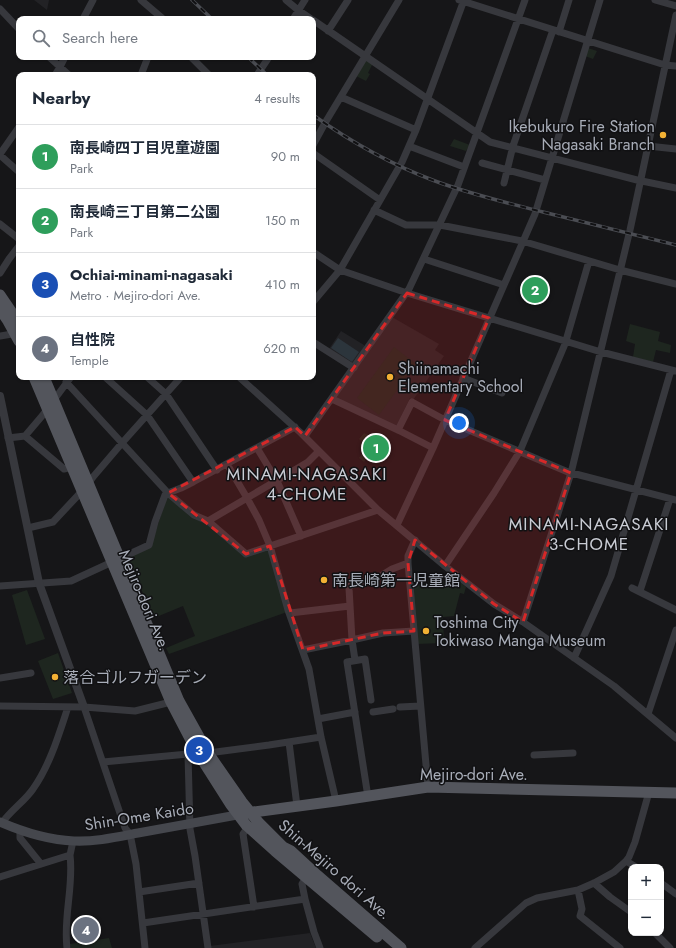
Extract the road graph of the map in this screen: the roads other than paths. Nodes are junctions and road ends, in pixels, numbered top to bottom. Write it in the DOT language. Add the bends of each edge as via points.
graph roads {
  1 [pos="93,0"];
  2 [pos="141,0"];
  3 [pos="286,0"];
  4 [pos="305,0"];
  5 [pos="348,0"];
  6 [pos="399,0"];
  7 [pos="525,0"];
  8 [pos="569,0"];
  9 [pos="600,0"];
  10 [pos="655,0"];
  11 [pos="462,1"];
  12 [pos="676,6"];
  13 [pos="0,9"];
  14 [pos="298,10"];
  15 [pos="676,15"];
  16 [pos="85,16"];
  17 [pos="160,16"];
  18 [pos="295,16"];
  19 [pos="306,16"];
  20 [pos="518,19"];
  21 [pos="316,23"];
  22 [pos="16,26"];
  23 [pos="328,31"];
  24 [pos="556,31"];
  25 [pos="588,41"];
  26 [pos="365,56"];
  27 [pos="52,60"];
  28 [pos="64,60"];
  29 [pos="147,60"];
  30 [pos="194,60"];
  31 [pos="267,60"];
  32 [pos="665,65"];
  33 [pos="676,66"];
  34 [pos="60,67"];
  35 [pos="57,72"];
  36 [pos="66,72"];
  37 [pos="143,72"];
  38 [pos="205,72"];
  39 [pos="259,72"];
  40 [pos="341,97"];
  41 [pos="427,99"];
  42 [pos="416,130"];
  43 [pos="16,132"];
  44 [pos="476,133"];
  45 [pos="316,139"];
  46 [pos="409,146"];
  47 [pos="648,146"];
  48 [pos="513,147"];
  49 [pos="676,149"];
  50 [pos="316,155"];
  51 [pos="1,157"];
  52 [pos="552,158"];
  53 [pos="482,163"];
  54 [pos="464,167"];
  55 [pos="16,170"];
  56 [pos="507,170"];
  57 [pos="545,180"];
  58 [pos="640,180"];
  59 [pos="504,183"];
  60 [pos="676,188"];
  61 [pos="380,200"];
  62 [pos="374,210"];
  63 [pos="0,224"];
  64 [pos="440,225"];
  65 [pos="16,237"];
  66 [pos="522,242"];
  67 [pos="16,253"];
  68 [pos="316,254"];
  69 [pos="424,258"];
  70 [pos="589,261"];
  71 [pos="340,270"];
  72 [pos="620,270"];
  73 [pos="0,273"];
  74 [pos="676,284"];
  75 [pos="504,285"];
  76 [pos="407,292"];
  77 [pos="0,295"];
  78 [pos="316,298"];
  79 [pos="0,309"];
  80 [pos="489,318"];
  81 [pos="16,329"];
  82 [pos="16,330"];
  83 [pos="16,333"];
  84 [pos="0,336"];
  85 [pos="566,341"];
  86 [pos="316,344"];
  87 [pos="601,352"];
  88 [pos="354,368"];
  89 [pos="674,370"];
  90 [pos="463,378"];
  91 [pos="36,380"];
  92 [pos="45,380"];
  93 [pos="69,380"];
  94 [pos="108,380"];
  95 [pos="150,380"];
  96 [pos="178,380"];
  97 [pos="246,380"];
  98 [pos="502,393"];
  99 [pos="166,394"];
  100 [pos="0,396"];
  101 [pos="332,399"];
  102 [pos="50,405"];
  103 [pos="147,415"];
  104 [pos="445,420"];
  105 [pos="296,427"];
  106 [pos="398,430"];
  107 [pos="25,436"];
  108 [pos="305,436"];
  109 [pos="4,439"];
  110 [pos="122,443"];
  111 [pos="257,448"];
  112 [pos="432,448"];
  113 [pos="319,451"];
  114 [pos="520,451"];
  115 [pos="227,464"];
  116 [pos="72,467"];
  117 [pos="217,470"];
  118 [pos="571,473"];
  119 [pos="277,481"];
  120 [pos="193,482"];
  121 [pos="85,487"];
  122 [pos="636,490"];
  123 [pos="168,493"];
  124 [pos="248,498"];
  125 [pos="673,500"];
  126 [pos="378,510"];
  127 [pos="208,521"];
  128 [pos="397,524"];
  129 [pos="28,528"];
  130 [pos="302,536"];
  131 [pos="415,540"];
  132 [pos="270,546"];
  133 [pos="116,561"];
  134 [pos="408,563"];
  135 [pos="445,566"];
  136 [pos="39,583"];
  137 [pos="0,586"];
  138 [pos="632,588"];
  139 [pos="640,591"];
  140 [pos="350,606"];
  141 [pos="676,610"];
  142 [pos="290,613"];
  143 [pos="523,622"];
  144 [pos="676,630"];
  145 [pos="414,631"];
  146 [pos="352,640"];
  147 [pos="303,650"];
  148 [pos="574,658"];
  149 [pos="355,660"];
  150 [pos="31,673"];
  151 [pos="0,678"];
  152 [pos="371,700"];
  153 [pos="171,702"];
  154 [pos="0,706"];
  155 [pos="420,706"];
  156 [pos="68,707"];
  157 [pos="84,707"];
  158 [pos="355,712"];
  159 [pos="373,712"];
  160 [pos="648,714"];
  161 [pos="318,719"];
  162 [pos="321,737"];
  163 [pos="676,738"];
  164 [pos="289,742"];
  165 [pos="192,752"];
  166 [pos="208,753"];
  167 [pos="573,753"];
  168 [pos="534,755"];
  169 [pos="103,762"];
  170 [pos="428,788"];
  171 [pos="649,792"];
  172 [pos="676,793"];
  173 [pos="368,797"];
  174 [pos="336,802"];
  175 [pos="297,806"];
  176 [pos="284,808"];
  177 [pos="250,813"];
  178 [pos="237,815"];
  179 [pos="1,823"];
  180 [pos="190,824"];
  181 [pos="248,827"];
  182 [pos="20,830"];
  183 [pos="130,834"];
  184 [pos="73,841"];
  185 [pos="283,847"];
  186 [pos="70,855"];
  187 [pos="626,861"];
  188 [pos="41,864"];
  189 [pos="631,864"];
  190 [pos="306,877"];
  191 [pos="0,878"];
  192 [pos="199,883"];
  193 [pos="594,883"];
  194 [pos="664,885"];
  195 [pos="578,890"];
  196 [pos="139,892"];
  197 [pos="676,894"];
  198 [pos="305,900"];
  199 [pos="254,907"];
  200 [pos="628,910"];
  201 [pos="203,914"];
  202 [pos="143,923"];
  203 [pos="658,936"];
  204 [pos="480,946"];
  205 [pos="67,948"];
  206 [pos="146,948"];
  207 [pos="208,948"];
  208 [pos="320,948"];
  209 [pos="390,948"];
  210 [pos="401,948"];
  211 [pos="620,948"];
  212 [pos="670,948"];
  1 -- 16 [label="street"];
  2 -- 17 [label="street"];
  3 -- 14 [label="street"];
  4 -- 14 [label="street"];
  5 -- 23 [label="street"];
  6 -- 26 [label="street"];
  7 -- 20 [label="street"];
  8 -- 24 [label="street"];
  9 -- 25 [label="street"];
  10 -- 12 [label="street"];
  11 -- 20 [label="street"];
  11 -- 41 [label="street"];
  13 -- 22 [label="street"];
  14 -- 18 [label="street"];
  14 -- 19 [label="street"];
  15 -- 32 [label="street"];
  20 -- 24 [label="street"];
  20 -- 44 [label="street"];
  21 -- 23 [label="street"];
  23 -- 26 [label="street"];
  24 -- 25 [label="street"];
  24 -- 48 [label="street"];
  25 -- 32 [label="street"];
  25 -- 52 [label="street"];
  26 -- 40 [label="street"];
  26 -- 41 [label="street"];
  27 -- 34 [label="street"];
  28 -- 34 [label="street"];
  29 -- 37 [label="street"];
  30 -- 38 [label="street"];
  31 -- 39 [label="street"];
  32 -- 33 [label="street"];
  32 -- 47 [label="street"];
  34 -- 35 [label="street"];
  34 -- 36 [label="street"];
  40 -- 42 [label="street"];
  40 -- 45 [label="street"];
  41 -- 42 [label="street"];
  41 -- 44 [label="street"];
  42 -- 46 [label="street"];
  43 -- 51 [label="street"];
  44 -- 48 [label="street" via="490,142"];
  44 -- 54 [label="street"];
  46 -- 54 [label="street"];
  46 -- 61 [label="street"];
  47 -- 49 [label="street"];
  47 -- 58 [label="street"];
  48 -- 52 [label="street"];
  48 -- 56 [label="street"];
  50 -- 61 [label="street"];
  51 -- 55 [label="street"];
  52 -- 57 [label="street"];
  52 -- 58 [label="street"];
  53 -- 56 [label="street"];
  54 -- 64 [label="street"];
  56 -- 57 [label="street"];
  56 -- 59 [label="street"];
  57 -- 66 [label="street" via="535,214"];
  58 -- 60 [label="street"];
  58 -- 72 [label="street"];
  61 -- 62 [label="street"];
  62 -- 64 [label="street" via="406,225"];
  62 -- 71 [label="street"];
  63 -- 65 [label="street"];
  64 -- 66 [label="street"];
  64 -- 69 [label="street"];
  66 -- 70 [label="street"];
  66 -- 75 [label="street"];
  67 -- 73 [label="street"];
  68 -- 71 [label="street"];
  69 -- 75 [label="street"];
  69 -- 76 [label="street"];
  70 -- 72 [label="street"];
  70 -- 85 [label="street"];
  71 -- 76 [label="street"];
  71 -- 78 [label="street"];
  72 -- 74 [label="street"];
  72 -- 87 [label="street"];
  75 -- 80 [label="street"];
  76 -- 80 [label="street"];
  76 -- 88 [label="street"];
  77 -- 81 [label="main road"];
  79 -- 82 [label="main road"];
  80 -- 85 [label="street"];
  80 -- 90 [label="street"];
  83 -- 84 [label="street"];
  85 -- 87 [label="street"];
  85 -- 114 [label="street"];
  86 -- 88 [label="street"];
  87 -- 89 [label="street"];
  87 -- 118 [label="street"];
  88 -- 101 [label="street"];
  89 -- 122 [label="street"];
  90 -- 98 [label="street"];
  90 -- 104 [label="street"];
  91 -- 102 [label="main road, Mejiro-dori Ave."];
  92 -- 102 [label="main road, Mejiro-dori Ave."];
  93 -- 102 [label="street"];
  93 -- 110 [label="street"];
  94 -- 103 [label="street"];
  95 -- 99 [label="street"];
  96 -- 99 [label="street"];
  97 -- 105 [label="street"];
  99 -- 103 [label="street"];
  99 -- 117 [label="street"];
  100 -- 109 [label="street"];
  101 -- 106 [label="street"];
  101 -- 108 [label="street"];
  102 -- 107 [label="street"];
  102 -- 116 [label="main road, Mejiro-dori Ave."];
  102 -- 121 [label="main road, Mejiro-dori Ave." via="62,420"];
  103 -- 110 [label="street"];
  103 -- 120 [label="street"];
  104 -- 106 [label="street" via="412,402"];
  104 -- 112 [label="street"];
  104 -- 114 [label="street"];
  105 -- 108 [label="street"];
  105 -- 111 [label="street"];
  106 -- 112 [label="street"];
  107 -- 109 [label="street"];
  107 -- 116 [label="street" via="64,469"];
  108 -- 113 [label="street"];
  109 -- 129 [label="street"];
  110 -- 121 [label="street"];
  110 -- 123 [label="street"];
  111 -- 115 [label="street"];
  111 -- 119 [label="street"];
  112 -- 128 [label="street"];
  113 -- 119 [label="street" via="308,462"];
  113 -- 126 [label="street"];
  114 -- 118 [label="street"];
  114 -- 135 [label="street"];
  115 -- 117 [label="street"];
  115 -- 124 [label="street"];
  116 -- 121 [label="main road, Mejiro-dori Ave."];
  117 -- 120 [label="street"];
  118 -- 122 [label="street"];
  118 -- 143 [label="street"];
  119 -- 124 [label="street"];
  119 -- 130 [label="street"];
  120 -- 123 [label="street"];
  121 -- 129 [label="street" via="53,522"];
  121 -- 133 [label="main road, Mejiro-dori Ave."];
  122 -- 125 [label="street"];
  122 -- 148 [label="street" via="611,576"];
  123 -- 127 [label="street" via="194,515"];
  123 -- 133 [label="street" via="155,522 149,545"];
  124 -- 127 [label="street"];
  124 -- 132 [label="street"];
  125 -- 139 [label="street"];
  126 -- 128 [label="street"];
  126 -- 130 [label="street"];
  127 -- 132 [label="street" via="246,554"];
  128 -- 131 [label="street"];
  129 -- 136 [label="street"];
  130 -- 132 [label="street"];
  131 -- 134 [label="street" via="408,556"];
  131 -- 135 [label="street"];
  132 -- 142 [label="street"];
  133 -- 136 [label="street" via="71,581"];
  133 -- 153 [label="main road, Mejiro-dori Ave."];
  133 -- 166 [label="main road, Mejiro-dori Ave." via="179,701"];
  134 -- 140 [label="street" via="376,579 351,585"];
  134 -- 145 [label="street"];
  135 -- 143 [label="street" via="494,604"];
  136 -- 137 [label="street"];
  136 -- 157 [label="street"];
  138 -- 139 [label="street"];
  139 -- 141 [label="street"];
  140 -- 142 [label="street"];
  140 -- 146 [label="street"];
  142 -- 147 [label="street"];
  143 -- 148 [label="street"];
  144 -- 160 [label="street"];
  145 -- 146 [label="street" via="383,633"];
  145 -- 155 [label="street"];
  146 -- 147 [label="street"];
  146 -- 149 [label="street"];
  147 -- 161 [label="street"];
  148 -- 160 [label="street"];
  149 -- 152 [label="street" via="365,659"];
  149 -- 158 [label="street" via="347,662"];
  150 -- 151 [label="street"];
  153 -- 157 [label="street" via="135,711"];
  153 -- 165 [label="main road, Mejiro-dori Ave."];
  154 -- 156 [label="street"];
  155 -- 159 [label="street"];
  155 -- 170 [label="street"];
  156 -- 157 [label="street"];
  156 -- 179 [label="street" via="43,774 33,790"];
  157 -- 169 [label="street"];
  158 -- 161 [label="street"];
  158 -- 173 [label="street"];
  160 -- 163 [label="street"];
  161 -- 162 [label="street"];
  162 -- 164 [label="street"];
  162 -- 174 [label="street"];
  164 -- 166 [label="street"];
  164 -- 175 [label="street"];
  165 -- 169 [label="street"];
  165 -- 178 [label="main road, Mejiro-dori Ave."];
  165 -- 180 [label="street"];
  166 -- 177 [label="main road, Mejiro-dori Ave."];
  167 -- 168 [label="street"];
  169 -- 183 [label="street" via="125,828"];
  170 -- 171 [label="main road, Mejiro-dori Ave."];
  170 -- 173 [label="main road, Mejiro-dori Ave."];
  171 -- 172 [label="main road, Mejiro-dori Ave."];
  171 -- 187 [label="street" via="635,842"];
  173 -- 174 [label="main road, Mejiro-dori Ave."];
  174 -- 175 [label="main road, Mejiro-dori Ave."];
  175 -- 176 [label="main road, Mejiro-dori Ave."];
  176 -- 177 [label="main road, Mejiro-dori Ave."];
  176 -- 185 [label="main road" via="274,814 270,824"];
  177 -- 178 [label="main road, Mejiro-dori Ave."];
  177 -- 185 [label="main road, Shin-Mejiro dori Ave."];
  178 -- 180 [label="main road, Shin-Ome Kaido"];
  178 -- 181 [label="main road, Shin-Mejiro dori Ave."];
  179 -- 182 [label="main road, Shin-Ome Kaido"];
  180 -- 183 [label="main road, Shin-Ome Kaido"];
  180 -- 192 [label="street"];
  181 -- 190 [label="main road, Shin-Mejiro dori Ave."];
  181 -- 199 [label="street" via="243,834"];
  182 -- 184 [label="main road, Shin-Ome Kaido"];
  182 -- 188 [label="street" via="20,838"];
  183 -- 184 [label="main road, Shin-Ome Kaido"];
  183 -- 196 [label="street"];
  184 -- 186 [label="street"];
  185 -- 210 [label="main road, Shin-Mejiro dori Ave." via="291,851"];
  186 -- 188 [label="street"];
  186 -- 205 [label="street" via="72,875 67,914"];
  187 -- 189 [label="street"];
  187 -- 193 [label="street" via="614,872"];
  188 -- 191 [label="street"];
  190 -- 198 [label="street" via="302,884"];
  190 -- 209 [label="main road, Shin-Mejiro dori Ave."];
  192 -- 196 [label="street"];
  192 -- 201 [label="street"];
  193 -- 195 [label="street"];
  193 -- 200 [label="street"];
  194 -- 197 [label="street"];
  195 -- 204 [label="street" via="537,898 526,903"];
  195 -- 211 [label="street" via="582,909 580,916"];
  196 -- 202 [label="street"];
  198 -- 199 [label="street"];
  198 -- 208 [label="street"];
  199 -- 201 [label="street"];
  201 -- 202 [label="street"];
  201 -- 207 [label="street"];
  202 -- 206 [label="street"];
  203 -- 212 [label="street"];
}
